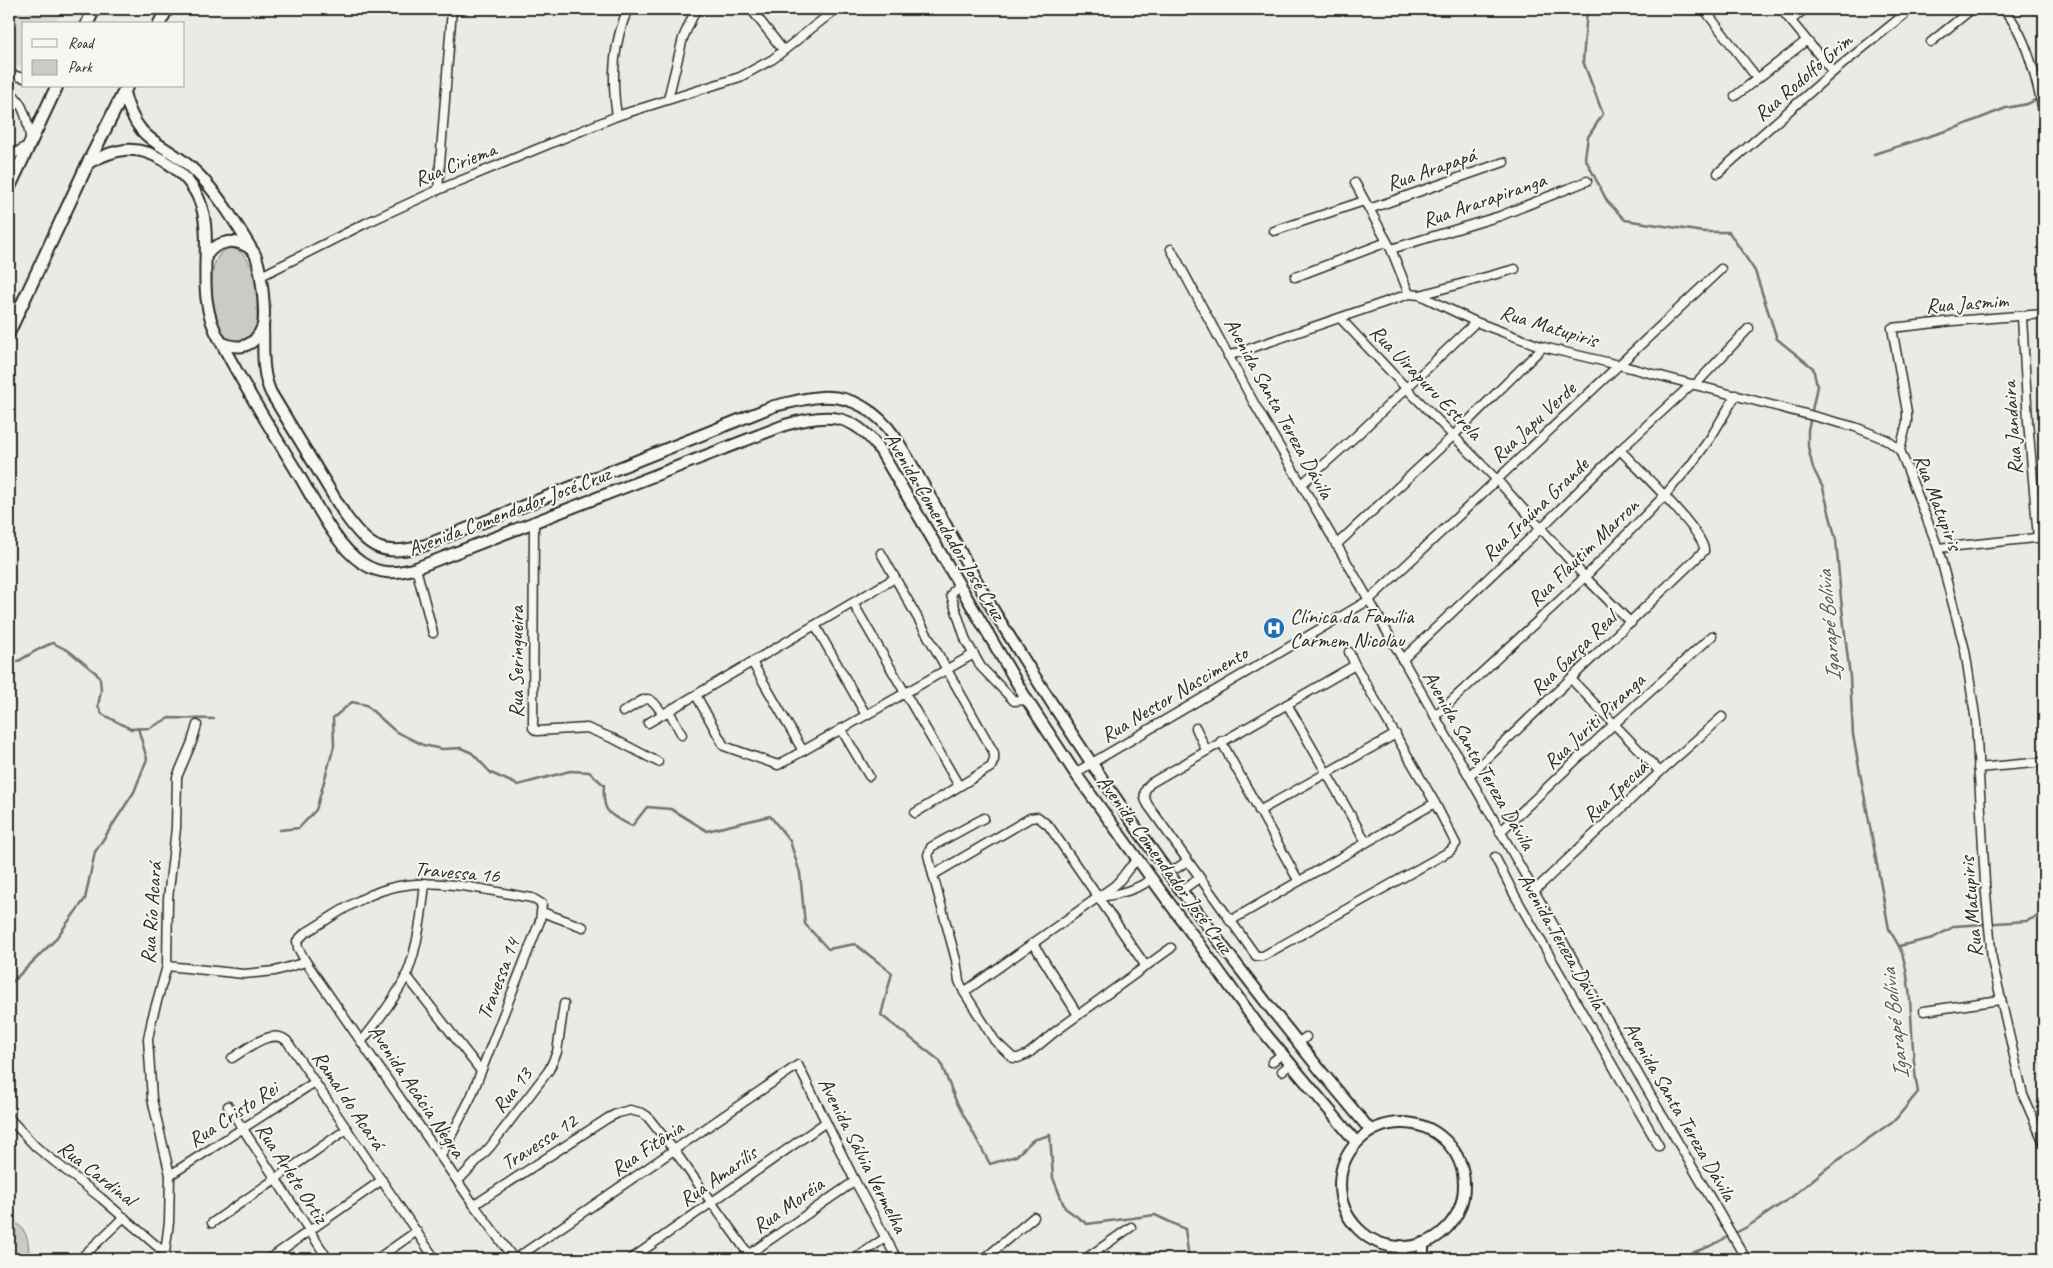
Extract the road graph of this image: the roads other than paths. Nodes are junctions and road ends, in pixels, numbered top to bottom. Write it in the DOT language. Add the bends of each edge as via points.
graph roads {
  1 [pos="94,9"];
  2 [pos="167,9"];
  3 [pos="452,9"];
  4 [pos="628,9"];
  5 [pos="696,9"];
  6 [pos="751,9"];
  7 [pos="834,9"];
  8 [pos="1704,9"];
  9 [pos="1781,9"];
  10 [pos="1805,9"];
  11 [pos="1912,9"];
  12 [pos="1972,9"];
  13 [pos="2003,9"];
  14 [pos="1791,20"];
  15 [pos="88,22"];
  16 [pos="160,22"];
  17 [pos="1806,41"];
  18 [pos="1930,42"];
  19 [pos="783,50"];
  20 [pos="1833,72"];
  21 [pos="9,74"];
  22 [pos="22,77"];
  23 [pos="1757,78"];
  24 [pos="56,88"];
  25 [pos="126,89"];
  26 [pos="9,90"];
  27 [pos="1735,96"];
  28 [pos="668,99"];
  29 [pos="2044,115"];
  30 [pos="617,116"];
  31 [pos="31,144"];
  32 [pos="9,157"];
  33 [pos="1504,162"];
  34 [pos="88,163"];
  35 [pos="1718,173"];
  36 [pos="1587,181"];
  37 [pos="1355,183"];
  38 [pos="9,188"];
  39 [pos="438,190"];
  40 [pos="1364,201"];
  41 [pos="1369,209"];
  42 [pos="1274,231"];
  43 [pos="1387,242"];
  44 [pos="1171,249"];
  45 [pos="1392,249"];
  46 [pos="253,252"];
  47 [pos="206,256"];
  48 [pos="1515,269"];
  49 [pos="1721,269"];
  50 [pos="262,276"];
  51 [pos="1295,277"];
  52 [pos="1409,294"];
  53 [pos="1420,295"];
  54 [pos="2044,314"];
  55 [pos="2022,317"];
  56 [pos="1340,318"];
  57 [pos="1476,322"];
  58 [pos="263,326"];
  59 [pos="1749,328"];
  60 [pos="9,332"];
  61 [pos="221,342"];
  62 [pos="1543,347"];
  63 [pos="1228,356"];
  64 [pos="1619,365"];
  65 [pos="1694,384"];
  66 [pos="1406,389"];
  67 [pos="1736,395"];
  68 [pos="1453,436"];
  69 [pos="1620,450"];
  70 [pos="1900,450"];
  71 [pos="1497,480"];
  72 [pos="1302,484"];
  73 [pos="1664,496"];
  74 [pos="534,521"];
  75 [pos="1540,529"];
  76 [pos="2041,537"];
  77 [pos="1336,545"];
  78 [pos="1938,548"];
  79 [pos="881,553"];
  80 [pos="416,568"];
  81 [pos="1584,577"];
  82 [pos="895,578"];
  83 [pos="958,584"];
  84 [pos="1369,600"];
  85 [pos="853,602"];
  86 [pos="1631,622"];
  87 [pos="815,625"];
  88 [pos="433,634"];
  89 [pos="1712,636"];
  90 [pos="1349,652"];
  91 [pos="974,654"];
  92 [pos="1402,660"];
  93 [pos="752,662"];
  94 [pos="1355,665"];
  95 [pos="946,670"];
  96 [pos="1571,679"];
  97 [pos="905,693"];
  98 [pos="696,695"];
  99 [pos="1027,700"];
  100 [pos="1288,704"];
  101 [pos="623,712"];
  102 [pos="666,713"];
  103 [pos="866,715"];
  104 [pos="1435,716"];
  105 [pos="1722,717"];
  106 [pos="648,723"];
  107 [pos="197,725"];
  108 [pos="1613,725"];
  109 [pos="1196,728"];
  110 [pos="841,729"];
  111 [pos="1396,734"];
  112 [pos="682,735"];
  113 [pos="1221,741"];
  114 [pos="1206,750"];
  115 [pos="803,751"];
  116 [pos="658,762"];
  117 [pos="1092,762"];
  118 [pos="2044,762"];
  119 [pos="1978,768"];
  120 [pos="1075,772"];
  121 [pos="1660,772"];
  122 [pos="1327,773"];
  123 [pos="869,776"];
  124 [pos="1469,776"];
  125 [pos="959,786"];
  126 [pos="1435,803"];
  127 [pos="1259,811"];
  128 [pos="915,813"];
  129 [pos="984,818"];
  130 [pos="1500,832"];
  131 [pos="1366,842"];
  132 [pos="1495,857"];
  133 [pos="1138,860"];
  134 [pos="1187,861"];
  135 [pos="1177,868"];
  136 [pos="933,875"];
  137 [pos="1199,878"];
  138 [pos="1152,879"];
  139 [pos="1298,880"];
  140 [pos="425,883"];
  141 [pos="1182,890"];
  142 [pos="1534,891"];
  143 [pos="1098,897"];
  144 [pos="542,912"];
  145 [pos="1230,921"];
  146 [pos="583,927"];
  147 [pos="297,941"];
  148 [pos="1033,943"];
  149 [pos="1171,948"];
  150 [pos="306,962"];
  151 [pos="1145,965"];
  152 [pos="167,966"];
  153 [pos="406,975"];
  154 [pos="964,992"];
  155 [pos="2000,1000"];
  156 [pos="564,1004"];
  157 [pos="1924,1011"];
  158 [pos="1078,1015"];
  159 [pos="362,1041"];
  160 [pos="1282,1054"];
  161 [pos="232,1058"];
  162 [pos="1272,1062"];
  163 [pos="1291,1064"];
  164 [pos="798,1065"];
  165 [pos="481,1071"];
  166 [pos="1282,1071"];
  167 [pos="315,1082"];
  168 [pos="228,1106"];
  169 [pos="9,1118"];
  170 [pos="826,1122"];
  171 [pos="242,1129"];
  172 [pos="348,1129"];
  173 [pos="1371,1131"];
  174 [pos="1356,1142"];
  175 [pos="2044,1143"];
  176 [pos="1659,1146"];
  177 [pos="674,1150"];
  178 [pos="441,1156"];
  179 [pos="170,1175"];
  180 [pos="275,1180"];
  181 [pos="382,1180"];
  182 [pos="855,1180"];
  183 [pos="458,1181"];
  184 [pos="712,1202"];
  185 [pos="474,1205"];
  186 [pos="124,1217"];
  187 [pos="1034,1217"];
  188 [pos="212,1223"];
  189 [pos="1131,1227"];
  190 [pos="309,1231"];
  191 [pos="417,1231"];
  192 [pos="885,1238"];
  193 [pos="1423,1243"];
  194 [pos="1401,1246"];
  195 [pos="166,1256"];
  196 [pos="747,1258"];
  197 [pos="80,1259"];
  198 [pos="269,1259"];
  199 [pos="328,1259"];
  200 [pos="377,1259"];
  201 [pos="435,1259"];
  202 [pos="514,1259"];
  203 [pos="630,1259"];
  204 [pos="854,1259"];
  205 [pos="897,1259"];
  206 [pos="984,1259"];
  207 [pos="1085,1259"];
  208 [pos="1403,1259"];
  209 [pos="1424,1259"];
  210 [pos="1746,1259"];
  1 -- 15 [label="main road"];
  2 -- 16 [label="main road"];
  3 -- 39 [label="street"];
  4 -- 30 [label="street" via="616,50 613,95"];
  5 -- 28 [label="street" via="683,38"];
  6 -- 19 [label="street"];
  7 -- 19 [label="street, Rua Ciriema"];
  8 -- 23 [label="street"];
  9 -- 14 [label="street"];
  10 -- 14 [label="street"];
  11 -- 20 [label="street, Rua Rodolfo Grim"];
  12 -- 18 [label="street"];
  13 -- 29 [label="street" via="2019,32"];
  14 -- 17 [label="street"];
  17 -- 20 [label="street"];
  17 -- 23 [label="street"];
  19 -- 28 [label="street, Rua Ciriema" via="740,77"];
  20 -- 35 [label="street, Rua Rodolfo Grim"];
  21 -- 22 [label="street"];
  23 -- 27 [label="street"];
  24 -- 31 [label="main road"];
  25 -- 34 [label="main road"];
  25 -- 46 [label="street" via="129,110 141,130 196,172 232,217"];
  26 -- 31 [label="street" via="24,109"];
  28 -- 30 [label="street, Rua Ciriema"];
  30 -- 39 [label="street, Rua Ciriema"];
  31 -- 32 [label="street"];
  31 -- 38 [label="main road"];
  33 -- 41 [label="street, Rua Arapapá"];
  34 -- 47 [label="street" via="117,151 135,150 158,158 181,173 199,198"];
  34 -- 60 [label="main road"];
  36 -- 45 [label="street, Rua Ararapiranga" via="1500,216"];
  37 -- 40 [label="street"];
  39 -- 50 [label="street, Rua Ciriema"];
  40 -- 41 [label="street"];
  40 -- 42 [label="street"];
  41 -- 43 [label="street"];
  43 -- 45 [label="street"];
  43 -- 51 [label="street"];
  44 -- 63 [label="street, Avenida Santa Tereza Dávila"];
  45 -- 52 [label="street"];
  46 -- 47 [label="street" via="243,244 229,242 210,249"];
  46 -- 50 [label="street, Avenida Comendador José Cruz"];
  47 -- 61 [label="street, Avenida Comendador José Cruz" via="204,287 208,310"];
  48 -- 53 [label="street"];
  49 -- 64 [label="street, Rua Japu Verde"];
  50 -- 58 [label="street, Avenida Comendador José Cruz"];
  52 -- 53 [label="street, Rua Matupiris"];
  52 -- 56 [label="street, Rua Matupiris"];
  53 -- 57 [label="street, Rua Matupiris"];
  54 -- 55 [label="street, Rua Jasmim"];
  55 -- 70 [label="street, Rua Jasmim" via="1892,328 1907,412"];
  55 -- 76 [label="street, Rua Jandaira" via="2028,421"];
  56 -- 63 [label="street, Rua Matupiris"];
  56 -- 66 [label="street, Rua Uirapuru Estrela"];
  57 -- 62 [label="street, Rua Matupiris"];
  57 -- 66 [label="street"];
  58 -- 61 [label="street" via="244,346 235,347"];
  58 -- 117 [label="street, Avenida Comendador José Cruz" via="263,361 271,393 357,532 368,542 396,551 426,545 774,406 822,396 860,404 886,424 895,437 999,619"];
  59 -- 65 [label="street, Rua Iraúna Grande"];
  61 -- 80 [label="street, Avenida Comendador José Cruz" via="252,400 348,551 361,563 384,573"];
  62 -- 64 [label="street, Rua Matupiris"];
  62 -- 68 [label="street"];
  63 -- 72 [label="street, Avenida Santa Tereza Dávila"];
  64 -- 65 [label="street, Rua Matupiris"];
  64 -- 71 [label="street, Rua Japu Verde"];
  65 -- 67 [label="street, Rua Matupiris"];
  65 -- 69 [label="street, Rua Iraúna Grande"];
  66 -- 68 [label="street, Rua Uirapuru Estrela"];
  66 -- 72 [label="street"];
  67 -- 70 [label="street, Rua Matupiris" via="1872,433"];
  67 -- 73 [label="street, Rua Flautim Marron" via="1711,437"];
  68 -- 71 [label="street, Rua Uirapuru Estrela"];
  68 -- 77 [label="street"];
  69 -- 73 [label="street"];
  69 -- 75 [label="street, Rua Iraúna Grande"];
  70 -- 78 [label="street, Rua Matupiris"];
  71 -- 75 [label="street, Rua Uirapuru Estrela"];
  71 -- 84 [label="street, Rua Japu Verde"];
  72 -- 77 [label="street, Avenida Santa Tereza Dávila"];
  73 -- 81 [label="street, Rua Flautim Marron"];
  73 -- 86 [label="street, Rua Garça Real" via="1689,523 1705,547"];
  74 -- 80 [label="street, Avenida Comendador José Cruz"];
  74 -- 83 [label="street, Avenida Comendador José Cruz" via="785,425 824,417 843,420 865,431 880,450"];
  74 -- 116 [label="street, Rua Seringueira" via="533,728 537,731 587,728"];
  75 -- 81 [label="street, Rua Uirapuru Estrela"];
  75 -- 92 [label="street, Rua Iraúna Grande"];
  76 -- 78 [label="street"];
  77 -- 84 [label="street, Avenida Santa Tereza Dávila"];
  78 -- 119 [label="street, Rua Matupiris" via="1965,650 1976,722"];
  79 -- 82 [label="street"];
  80 -- 88 [label="street"];
  81 -- 86 [label="street, Rua Uirapuru Estrela"];
  81 -- 104 [label="street, Rua Flautim Marron"];
  82 -- 85 [label="street"];
  82 -- 95 [label="street"];
  83 -- 91 [label="street" via="951,595 966,641"];
  83 -- 99 [label="street, Avenida Comendador José Cruz"];
  84 -- 92 [label="street, Avenida Santa Tereza Dávila"];
  84 -- 117 [label="street, Rua Nestor Nascimento"];
  85 -- 87 [label="street"];
  85 -- 97 [label="street"];
  86 -- 96 [label="street, Rua Garça Real"];
  87 -- 93 [label="street"];
  87 -- 103 [label="street"];
  89 -- 108 [label="street, Rua Juriti Piranga"];
  90 -- 94 [label="street"];
  91 -- 95 [label="street"];
  91 -- 99 [label="street" via="1014,701"];
  92 -- 104 [label="street, Avenida Santa Tereza Dávila"];
  93 -- 98 [label="street"];
  93 -- 115 [label="street"];
  94 -- 100 [label="street"];
  94 -- 111 [label="street"];
  95 -- 97 [label="street"];
  95 -- 125 [label="street" via="994,753 990,767"];
  96 -- 108 [label="street"];
  96 -- 124 [label="street, Rua Garça Real"];
  97 -- 103 [label="street"];
  97 -- 125 [label="street"];
  98 -- 102 [label="street"];
  98 -- 115 [label="street" via="724,746 778,766"];
  99 -- 120 [label="street, Avenida Comendador José Cruz"];
  100 -- 113 [label="street"];
  100 -- 122 [label="street"];
  101 -- 102 [label="street" via="652,698"];
  102 -- 106 [label="street"];
  102 -- 112 [label="street"];
  103 -- 110 [label="street"];
  104 -- 124 [label="street, Avenida Santa Tereza Dávila"];
  105 -- 121 [label="street, Rua Ipecuá"];
  107 -- 152 [label="street, Rua Río Acará" via="177,778 176,828 168,899"];
  108 -- 121 [label="street"];
  108 -- 130 [label="street, Rua Juriti Piranga"];
  109 -- 114 [label="street"];
  110 -- 115 [label="street"];
  110 -- 123 [label="street"];
  111 -- 122 [label="street"];
  111 -- 126 [label="street"];
  113 -- 114 [label="street"];
  113 -- 127 [label="street"];
  114 -- 134 [label="street" via="1151,783 1144,794 1148,805"];
  117 -- 120 [label="street, Rua Nestor Nascimento"];
  117 -- 141 [label="street, Avenida Comendador José Cruz"];
  118 -- 119 [label="street"];
  119 -- 155 [label="street, Rua Matupiris" via="1987,915"];
  120 -- 133 [label="street, Avenida Comendador José Cruz"];
  121 -- 142 [label="street, Rua Ipecuá"];
  122 -- 127 [label="street"];
  122 -- 131 [label="street"];
  124 -- 130 [label="street, Avenida Santa Tereza Dávila"];
  125 -- 128 [label="street"];
  126 -- 131 [label="street"];
  126 -- 145 [label="street" via="1455,839 1456,844 1450,852 1263,956 1252,953"];
  127 -- 139 [label="street"];
  129 -- 136 [label="street" via="928,850"];
  130 -- 142 [label="street, Avenida Santa Tereza Dávila"];
  131 -- 139 [label="street"];
  132 -- 176 [label="street, Avenida Tereza Dávila"];
  133 -- 138 [label="street, Avenida Comendador José Cruz"];
  133 -- 143 [label="street" via="1126,869 1118,882"];
  134 -- 135 [label="street"];
  134 -- 137 [label="street"];
  136 -- 143 [label="street" via="1030,818 1038,817 1049,826"];
  136 -- 154 [label="street"];
  137 -- 141 [label="street"];
  137 -- 145 [label="street"];
  138 -- 143 [label="street" via="1116,896"];
  138 -- 160 [label="street, Avenida Comendador José Cruz"];
  139 -- 145 [label="street"];
  140 -- 144 [label="street, Travessa 16" via="532,898 542,904"];
  140 -- 147 [label="street, Travessa 16" via="400,886 367,897 300,936"];
  140 -- 153 [label="street" via="416,942"];
  141 -- 173 [label="street, Avenida Comendador José Cruz"];
  142 -- 210 [label="street, Avenida Santa Tereza Dávila"];
  143 -- 148 [label="street"];
  143 -- 151 [label="street"];
  144 -- 146 [label="street"];
  144 -- 165 [label="street, Travessa 14"];
  147 -- 150 [label="street, Avenida Acácia Negra"];
  148 -- 154 [label="street"];
  148 -- 158 [label="street"];
  149 -- 151 [label="street"];
  150 -- 152 [label="street" via="275,971 244,974"];
  150 -- 159 [label="street, Avenida Acácia Negra"];
  151 -- 158 [label="street"];
  152 -- 179 [label="street, Rua Río Acará" via="148,1039 152,1100"];
  153 -- 159 [label="street"];
  153 -- 165 [label="street, Travessa 14"];
  154 -- 158 [label="street" via="995,1041 1007,1055 1018,1058 1028,1054"];
  155 -- 157 [label="street"];
  155 -- 175 [label="street, Rua Matupiris" via="2023,1095"];
  156 -- 183 [label="street, Rua 13" via="554,1062 490,1147"];
  159 -- 178 [label="street, Avenida Acácia Negra"];
  160 -- 162 [label="street"];
  160 -- 163 [label="street, Avenida Comendador José Cruz"];
  161 -- 167 [label="street, Ramal do Acará" via="270,1036 279,1036 291,1045"];
  163 -- 166 [label="street"];
  163 -- 174 [label="street, Avenida Comendador José Cruz"];
  164 -- 170 [label="street, Avenida Sálvia Vermelha"];
  164 -- 177 [label="street, Rua Fitônia"];
  165 -- 178 [label="street, Travessa 14" via="456,1130"];
  167 -- 171 [label="street, Rua Cristo Rei"];
  167 -- 172 [label="street, Ramal do Acará"];
  168 -- 171 [label="street, Rua Arlete Ortiz"];
  169 -- 186 [label="street, Rua Cardinal" via="36,1147"];
  170 -- 182 [label="street, Avenida Sálvia Vermelha"];
  170 -- 184 [label="street, Rua Amarílis"];
  171 -- 179 [label="street, Rua Cristo Rei"];
  171 -- 180 [label="street, Rua Arlete Ortiz"];
  172 -- 180 [label="street"];
  172 -- 181 [label="street, Ramal do Acará"];
  173 -- 174 [label="street"];
  173 -- 193 [label="street" via="1397,1122 1425,1127 1447,1143 1458,1159 1463,1186 1457,1212 1446,1228"];
  174 -- 194 [label="street" via="1346,1157 1341,1174 1340,1192 1345,1209 1354,1224 1368,1236 1384,1244"];
  177 -- 184 [label="street"];
  177 -- 185 [label="street, Travessa 12" via="647,1116 625,1111 608,1118"];
  177 -- 202 [label="street, Rua Fitônia"];
  178 -- 183 [label="street, Avenida Acácia Negra"];
  179 -- 195 [label="street, Rua Río Acará"];
  180 -- 188 [label="street"];
  180 -- 190 [label="street, Rua Arlete Ortiz"];
  181 -- 190 [label="street"];
  181 -- 191 [label="street, Ramal do Acará"];
  182 -- 192 [label="street, Avenida Sálvia Vermelha"];
  182 -- 196 [label="street, Rua Moréia"];
  183 -- 185 [label="street, Avenida Acácia Negra"];
  184 -- 196 [label="street"];
  184 -- 203 [label="street, Rua Amarílis"];
  185 -- 202 [label="street, Avenida Acácia Negra"];
  186 -- 195 [label="street, Rua Cardinal"];
  186 -- 197 [label="street"];
  187 -- 206 [label="street"];
  189 -- 207 [label="street"];
  190 -- 198 [label="street"];
  190 -- 199 [label="street, Rua Arlete Ortiz"];
  191 -- 200 [label="street"];
  191 -- 201 [label="street, Ramal do Acará"];
  192 -- 204 [label="street"];
  192 -- 205 [label="street, Avenida Sálvia Vermelha"];
  193 -- 194 [label="street"];
  193 -- 209 [label="street"];
  194 -- 208 [label="street"];
}
